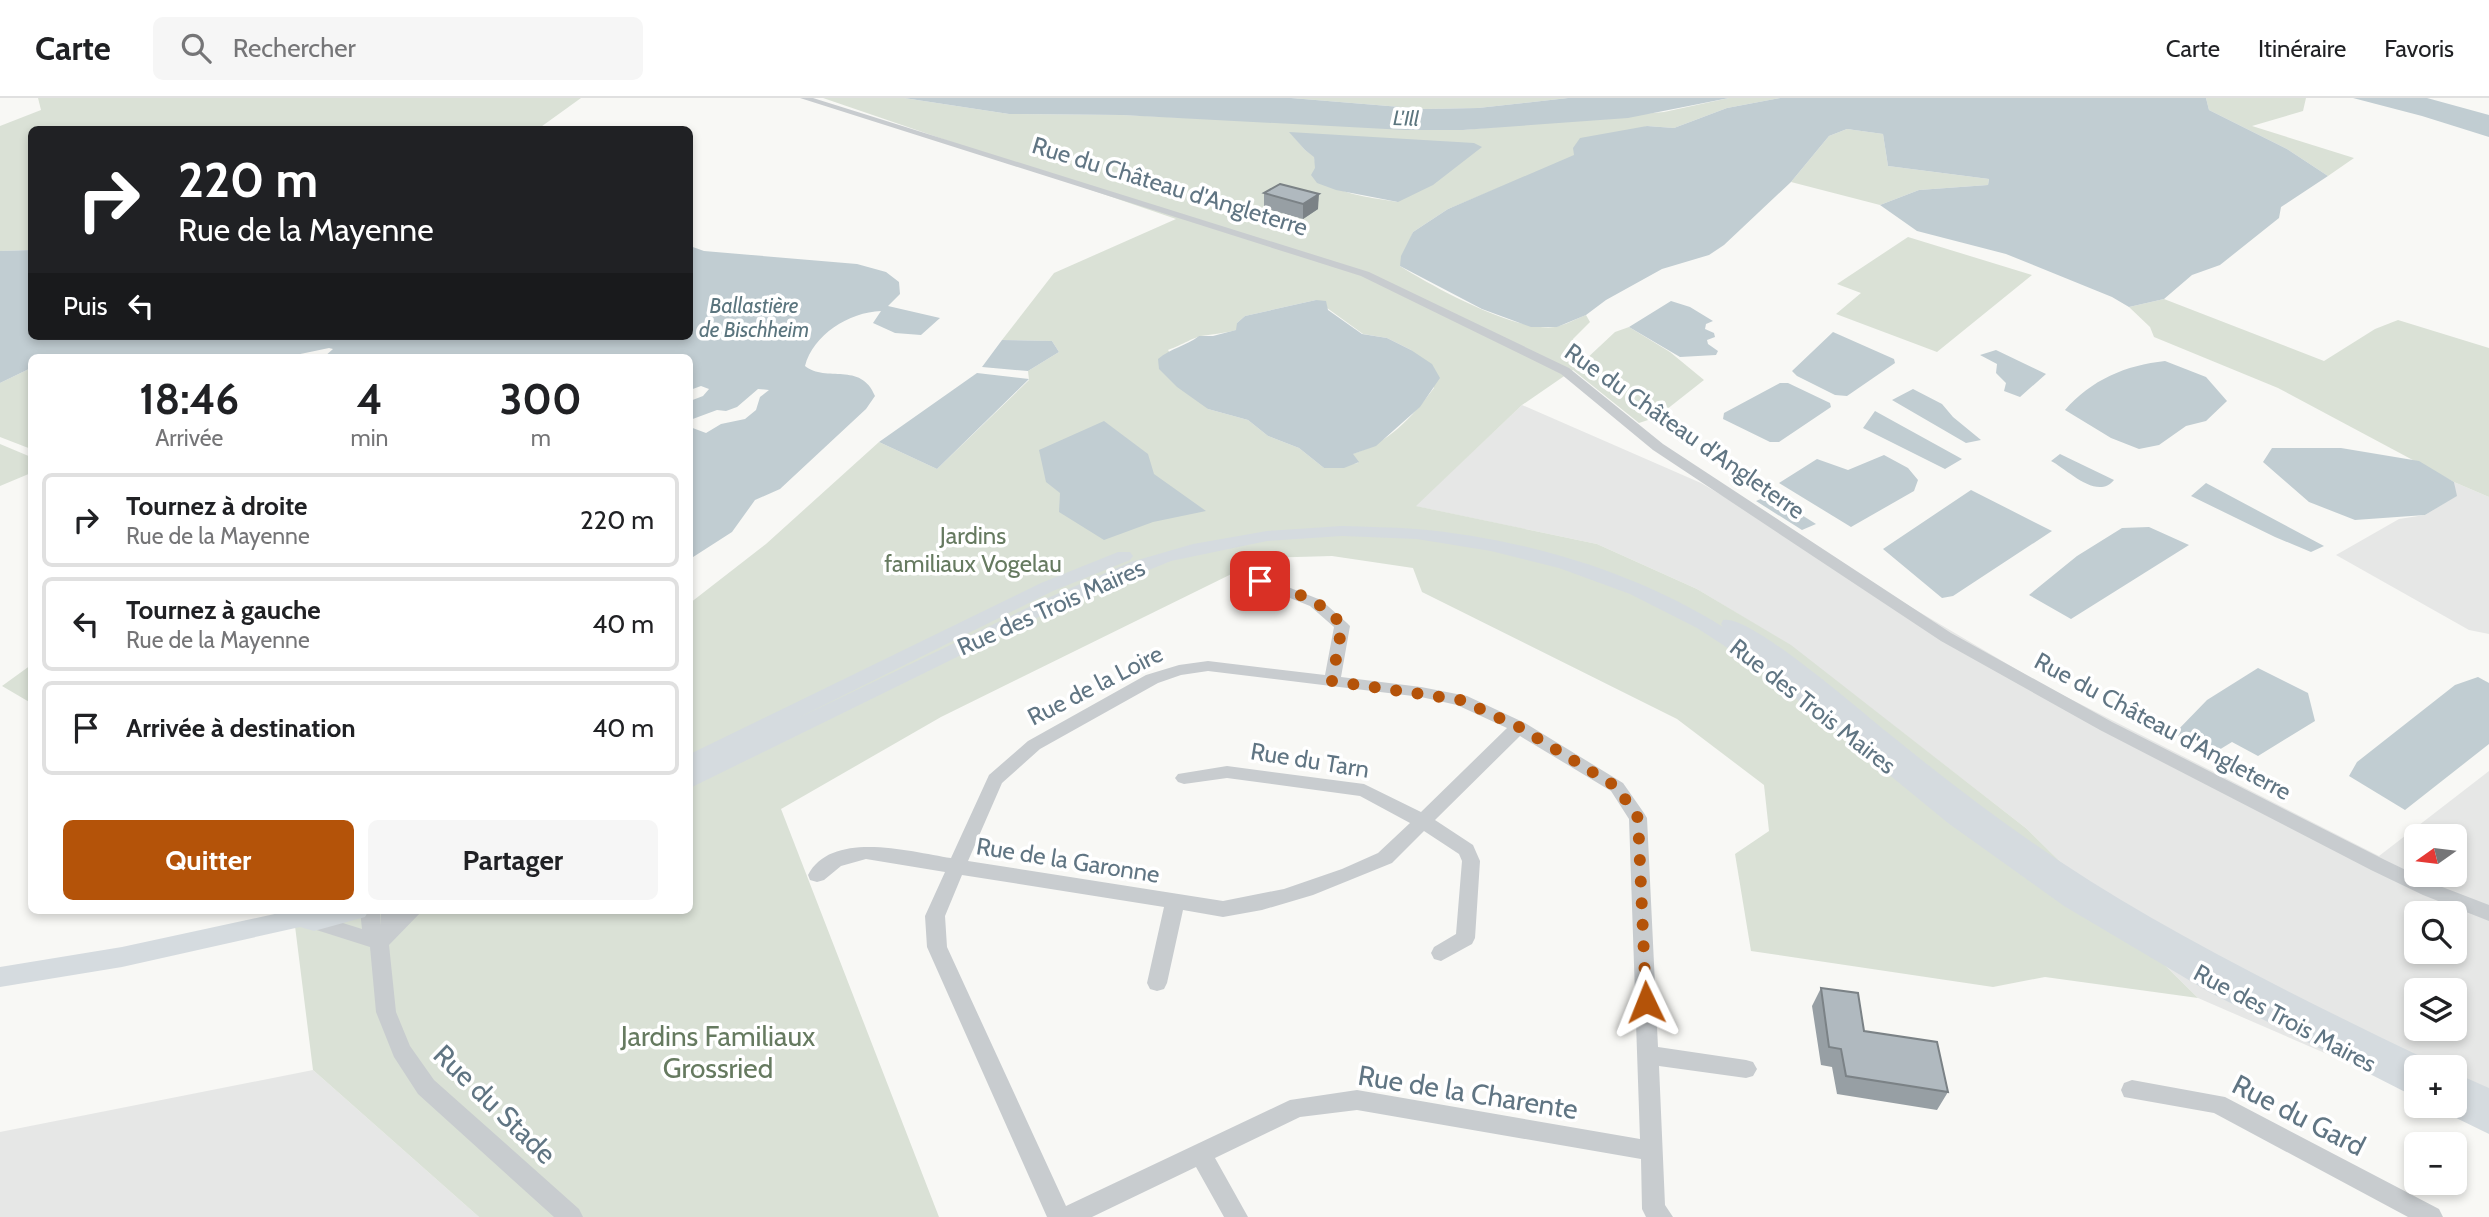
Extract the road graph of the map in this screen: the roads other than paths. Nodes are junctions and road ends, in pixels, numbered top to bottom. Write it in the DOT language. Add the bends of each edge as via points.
graph roads {
  1 [pos="804,98"];
  2 [pos="1260,581"];
  3 [pos="1332,681"];
  4 [pos="1519,727"];
  5 [pos="693,762"];
  6 [pos="1184,778"];
  7 [pos="693,779"];
  8 [pos="1422,821"];
  9 [pos="954,867"];
  10 [pos="817,875"];
  11 [pos="1175,901"];
  12 [pos="2489,913"];
  13 [pos="329,914"];
  14 [pos="372,914"];
  15 [pos="390,914"];
  16 [pos="409,914"];
  17 [pos="308,917"];
  18 [pos="381,939"];
  19 [pos="1441,953"];
  20 [pos="0,977"];
  21 [pos="1157,983"];
  22 [pos="1648,1055"];
  23 [pos="2404,1061"];
  24 [pos="1746,1069"];
  25 [pos="2404,1080"];
  26 [pos="2132,1090"];
  27 [pos="2467,1091"];
  28 [pos="2489,1101"];
  29 [pos="2467,1111"];
  30 [pos="2489,1122"];
  31 [pos="1652,1151"];
  32 [pos="1201,1154"];
  33 [pos="571,1217"];
  34 [pos="1059,1217"];
  35 [pos="1067,1217"];
  36 [pos="1236,1217"];
  37 [pos="1661,1217"];
  38 [pos="2431,1217"];
  1 -- 12 [label="street, Rue du Château d'Angleterre" via="1365,274 1565,372 1658,447 1946,637 2106,726 2365,859"];
  2 -- 3 [label="street" via="1300,594 1334,614 1342,626"];
  3 -- 4 [label="street, Rue de la Loire" via="1461,700"];
  3 -- 9 [label="street, Rue de la Loire" via="1208,666 1152,679 1034,745 995,779"];
  4 -- 8 [label="street, Rue de la Garonne"];
  4 -- 22 [label="street, Rue de la Loire" via="1617,787 1638,818"];
  5 -- 23 [label="main road, Rue des Trois Maires" via="1047,587 1144,550 1219,532 1326,521 1448,527 1501,536 1551,548 1661,587 1724,620 1787,661 1946,792 2085,888 2277,999"];
  6 -- 8 [label="street, Rue du Tarn" via="1227,772 1364,790"];
  7 -- 25 [label="main road, Rue des Trois Maires" via="1080,589 1160,558 1231,541 1317,532 1406,533 1455,539 1596,574 1714,629 1768,665 1932,800 2027,870 2265,1012"];
  8 -- 11 [label="street, Rue de la Garonne" via="1385,858 1365,868 1250,906 1223,909"];
  8 -- 19 [label="street, Rue du Tarn" via="1467,850 1471,861 1465,938"];
  9 -- 10 [label="street, Rue de la Garonne" via="866,852 835,860"];
  9 -- 11 [label="street, Rue de la Garonne"];
  9 -- 34 [label="street, Rue de la Loire" via="935,916 937,947"];
  11 -- 21 [label="street, Rue de la Garonne"];
  13 -- 17 [label="main road"];
  14 -- 18 [label="street"];
  15 -- 18 [label="street"];
  16 -- 18 [label="street"];
  17 -- 18 [label="street"];
  17 -- 20 [label="main road" via="122,957"];
  18 -- 33 [label="street, Rue du Stade" via="386,1012 401,1051 426,1087"];
  22 -- 24 [label="street"];
  22 -- 31 [label="street, Rue de la Loire"];
  26 -- 38 [label="street, Rue du Gard" via="2217,1104"];
  27 -- 28 [label="main road"];
  29 -- 30 [label="main road"];
  31 -- 32 [label="street, Rue de la Charente" via="1357,1100 1298,1107"];
  31 -- 37 [label="street, Rue de la Loire" via="1654,1209"];
  32 -- 35 [label="street, Rue de la Charente"];
  32 -- 36 [label="street"];
}
